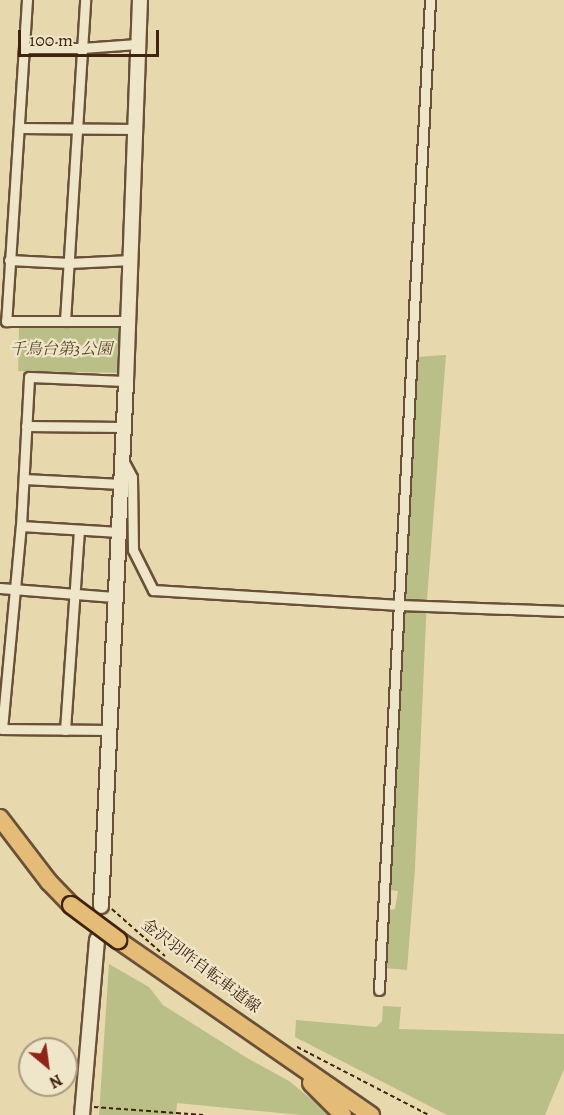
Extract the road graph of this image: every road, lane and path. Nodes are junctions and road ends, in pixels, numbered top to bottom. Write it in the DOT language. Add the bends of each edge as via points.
graph roads {
  1 [pos="27,0"];
  2 [pos="85,0"];
  3 [pos="140,0"];
  4 [pos="430,0"];
  5 [pos="137,44"];
  6 [pos="24,48"];
  7 [pos="82,48"];
  8 [pos="19,128"];
  9 [pos="135,129"];
  10 [pos="76,130"];
  11 [pos="9,260"];
  12 [pos="131,260"];
  13 [pos="69,263"];
  14 [pos="65,321"];
  15 [pos="129,321"];
  16 [pos="126,381"];
  17 [pos="26,426"];
  18 [pos="123,427"];
  19 [pos="122,458"];
  20 [pos="24,479"];
  21 [pos="121,484"];
  22 [pos="21,526"];
  23 [pos="79,531"];
  24 [pos="119,532"];
  25 [pos="0,588"];
  26 [pos="15,589"];
  27 [pos="76,594"];
  28 [pos="114,597"];
  29 [pos="400,605"];
  30 [pos="564,611"];
  31 [pos="65,730"];
  32 [pos="108,730"];
  33 [pos="0,818"];
  34 [pos="105,906"];
  35 [pos="97,940"];
  36 [pos="168,958"];
  37 [pos="380,990"];
  38 [pos="236,1022"];
  39 [pos="297,1047"];
  40 [pos="82,1110"];
  41 [pos="204,1115"];
  42 [pos="343,1115"];
  43 [pos="371,1115"];
  44 [pos="429,1115"];
  1 -- 6 [label="street"];
  2 -- 7 [label="street"];
  3 -- 5 [label="street"];
  4 -- 29 [label="street"];
  5 -- 7 [label="street"];
  5 -- 9 [label="street"];
  6 -- 7 [label="street"];
  6 -- 8 [label="street"];
  7 -- 10 [label="street"];
  8 -- 10 [label="street"];
  8 -- 11 [label="street"];
  9 -- 10 [label="street"];
  9 -- 12 [label="street"];
  10 -- 13 [label="street"];
  11 -- 13 [label="street"];
  11 -- 14 [label="street" via="6,321"];
  12 -- 13 [label="street"];
  12 -- 15 [label="street"];
  13 -- 14 [label="street"];
  14 -- 15 [label="street"];
  15 -- 16 [label="street"];
  16 -- 17 [label="street" via="29,377"];
  16 -- 18 [label="street"];
  17 -- 18 [label="street"];
  17 -- 20 [label="street"];
  18 -- 19 [label="street"];
  19 -- 21 [label="street"];
  19 -- 29 [label="street" via="132,477 133,550 153,590"];
  20 -- 21 [label="street"];
  20 -- 22 [label="street"];
  21 -- 24 [label="street"];
  22 -- 23 [label="street"];
  22 -- 26 [label="street"];
  23 -- 24 [label="street"];
  23 -- 27 [label="street"];
  24 -- 28 [label="street"];
  25 -- 26 [label="street"];
  26 -- 27 [label="street"];
  26 -- 31 [label="street" via="3,729"];
  27 -- 28 [label="street"];
  27 -- 31 [label="street"];
  28 -- 32 [label="street"];
  29 -- 30 [label="street"];
  29 -- 37 [label="street"];
  31 -- 32 [label="street"];
  32 -- 34 [label="street"];
  33 -- 38 [label="highway, bridge" via="71,905"];
  34 -- 36 [label="path, 金沢羽咋自転車道線"];
  35 -- 40 [label="street"];
  38 -- 42 [label="highway" via="303,1076"];
  38 -- 43 [label="highway"];
  39 -- 44 [label="path"];
  40 -- 41 [label="path"];
}
